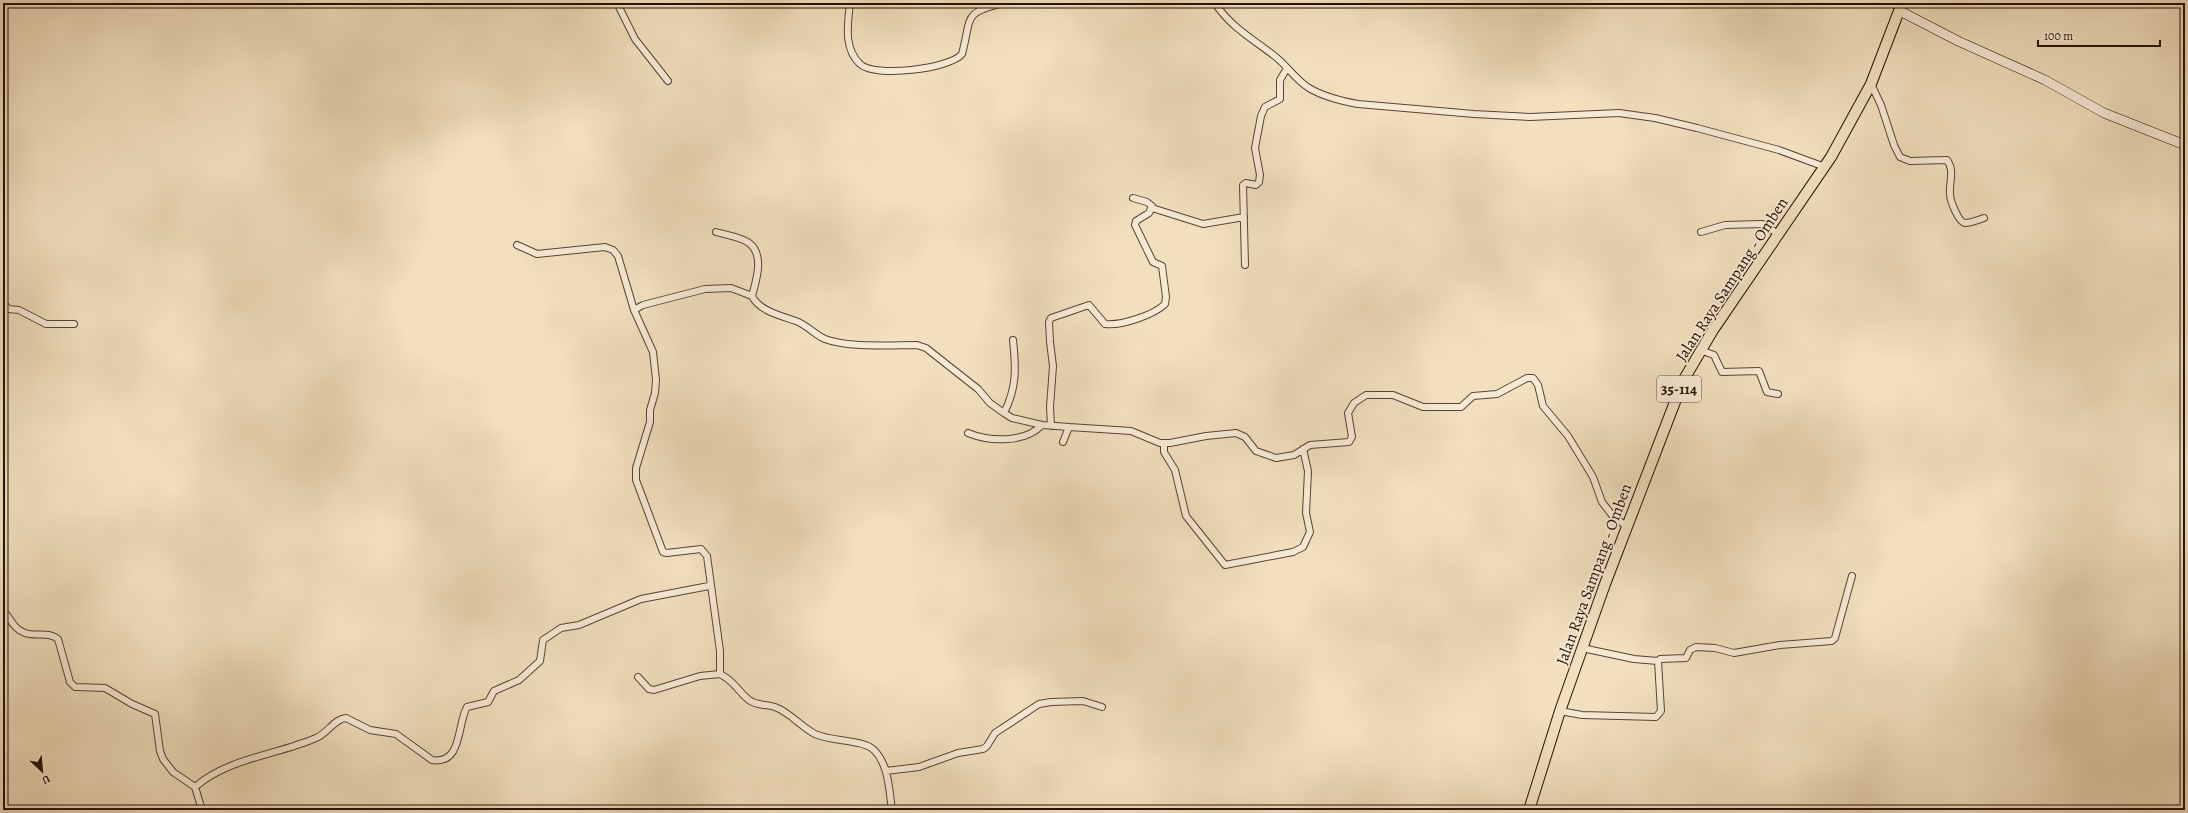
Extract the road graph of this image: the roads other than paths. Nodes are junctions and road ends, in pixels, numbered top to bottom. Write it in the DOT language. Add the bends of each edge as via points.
graph roads {
  1 [pos="617,3"];
  2 [pos="850,3"];
  3 [pos="1003,3"];
  4 [pos="1215,3"];
  5 [pos="1901,7"];
  6 [pos="1287,68"];
  7 [pos="668,81"];
  8 [pos="1871,84"];
  9 [pos="2185,145"];
  10 [pos="1825,167"];
  11 [pos="1133,198"];
  12 [pos="1152,208"];
  13 [pos="1244,217"];
  14 [pos="1984,218"];
  15 [pos="716,232"];
  16 [pos="1701,232"];
  17 [pos="1778,234"];
  18 [pos="517,245"];
  19 [pos="1245,265"];
  20 [pos="752,296"];
  21 [pos="3,302"];
  22 [pos="634,310"];
  23 [pos="74,324"];
  24 [pos="1013,340"];
  25 [pos="1700,350"];
  26 [pos="1778,394"];
  27 [pos="1004,414"];
  28 [pos="1042,425"];
  29 [pos="1051,426"];
  30 [pos="1069,427"];
  31 [pos="968,433"];
  32 [pos="1063,442"];
  33 [pos="1164,443"];
  34 [pos="1303,449"];
  35 [pos="1626,526"];
  36 [pos="1852,576"];
  37 [pos="709,586"];
  38 [pos="3,611"];
  39 [pos="1582,648"];
  40 [pos="1658,661"];
  41 [pos="720,674"];
  42 [pos="638,677"];
  43 [pos="1102,707"];
  44 [pos="1560,711"];
  45 [pos="886,771"];
  46 [pos="195,787"];
  47 [pos="202,810"];
  48 [pos="892,810"];
  49 [pos="1529,810"];
  1 -- 7 [label="street" via="635,38"];
  2 -- 3 [label="street" via="847,25 848,43 852,53 860,64 868,69 889,72 938,65 958,58 962,54 973,13 981,8"];
  4 -- 6 [label="street" via="1244,35 1276,57"];
  5 -- 8 [label="main road, Jalan Raya Sampang - Omben / 35-114"];
  5 -- 9 [label="street" via="1958,42 2045,80 2104,113"];
  6 -- 10 [label="street" via="1310,89 1340,101 1530,117 1619,113 1697,128 1780,150"];
  6 -- 13 [label="street" via="1280,80 1280,99 1265,107 1261,116 1255,148 1259,180 1256,184 1243,185"];
  8 -- 10 [label="main road, Jalan Raya Sampang - Omben / 35-114"];
  8 -- 14 [label="street" via="1900,156 1910,161 1947,160 1951,167 1950,194 1958,216 1966,223"];
  10 -- 17 [label="main road, Jalan Raya Sampang - Omben / 35-114"];
  11 -- 12 [label="street" via="1147,202"];
  12 -- 13 [label="street" via="1203,224"];
  12 -- 29 [label="street" via="1136,221 1135,225 1153,262 1162,266 1165,304 1123,323 1105,324 1089,305 1051,318"];
  13 -- 19 [label="street"];
  15 -- 20 [label="street" via="746,241 754,248 758,265"];
  16 -- 17 [label="street" via="1725,225 1763,224"];
  17 -- 25 [label="main road, Jalan Raya Sampang - Omben / 35-114"];
  18 -- 22 [label="street" via="538,254 605,248 612,250 618,256"];
  20 -- 22 [label="street" via="731,288 705,289 643,305"];
  20 -- 27 [label="street" via="765,309 799,322 826,339 848,344 926,348 978,389"];
  21 -- 23 [label="street" via="8,309 19,310 46,324"];
  22 -- 37 [label="street" via="653,352 656,380 650,422 636,468 636,480 661,550 665,553 703,550 708,560"];
  24 -- 27 [label="street" via="1015,384"];
  25 -- 26 [label="street" via="1714,355 1722,372 1759,372 1767,392"];
  25 -- 35 [label="main road, Jalan Raya Sampang - Omben / 35-114" via="1676,397"];
  27 -- 28 [label="street"];
  28 -- 29 [label="street"];
  28 -- 31 [label="street" via="1033,434 1016,438 988,438"];
  29 -- 30 [label="street"];
  30 -- 32 [label="street"];
  30 -- 33 [label="street" via="1131,431"];
  33 -- 34 [label="street" via="1236,433 1246,437 1256,452 1268,457 1290,457"];
  33 -- 34 [label="street" via="1164,452 1175,470 1186,516 1225,565 1293,552 1300,550 1306,543 1310,532 1306,513 1308,471"];
  34 -- 35 [label="street" via="1310,445 1349,442 1352,437 1348,413 1354,403 1366,395 1393,395 1423,407 1461,407 1473,396 1497,394 1527,378 1533,378 1538,385 1543,406 1568,436 1593,477 1602,502 1612,515"];
  35 -- 39 [label="main road, Jalan Raya Sampang - Omben / 35-114"];
  36 -- 40 [label="street" via="1832,641 1780,645 1734,653 1696,647 1690,650 1686,658"];
  37 -- 41 [label="street" via="720,651"];
  37 -- 46 [label="street" via="641,599 548,635 541,646 540,661 519,680 494,691 488,702 467,707 459,741 452,752 442,758 432,760 396,734 370,730 346,718 339,720 317,738 221,769"];
  38 -- 46 [label="street" via="15,627 24,633 51,635 58,639 70,682 75,686 105,688 155,714 163,759 173,772"];
  39 -- 40 [label="street" via="1634,659"];
  39 -- 44 [label="main road, Jalan Raya Sampang - Omben / 35-114"];
  40 -- 44 [label="street" via="1661,711 1659,716 1582,715"];
  41 -- 42 [label="street" via="700,676 654,690 649,689"];
  41 -- 45 [label="street" via="732,680 749,700 793,716 816,734 835,741 866,745 879,757"];
  43 -- 45 [label="street" via="1083,701 1039,704 995,733 983,749 958,753 919,767"];
  44 -- 49 [label="main road, Jalan Raya Sampang - Omben / 35-114"];
  45 -- 48 [label="street"];
  46 -- 47 [label="street"];
}
